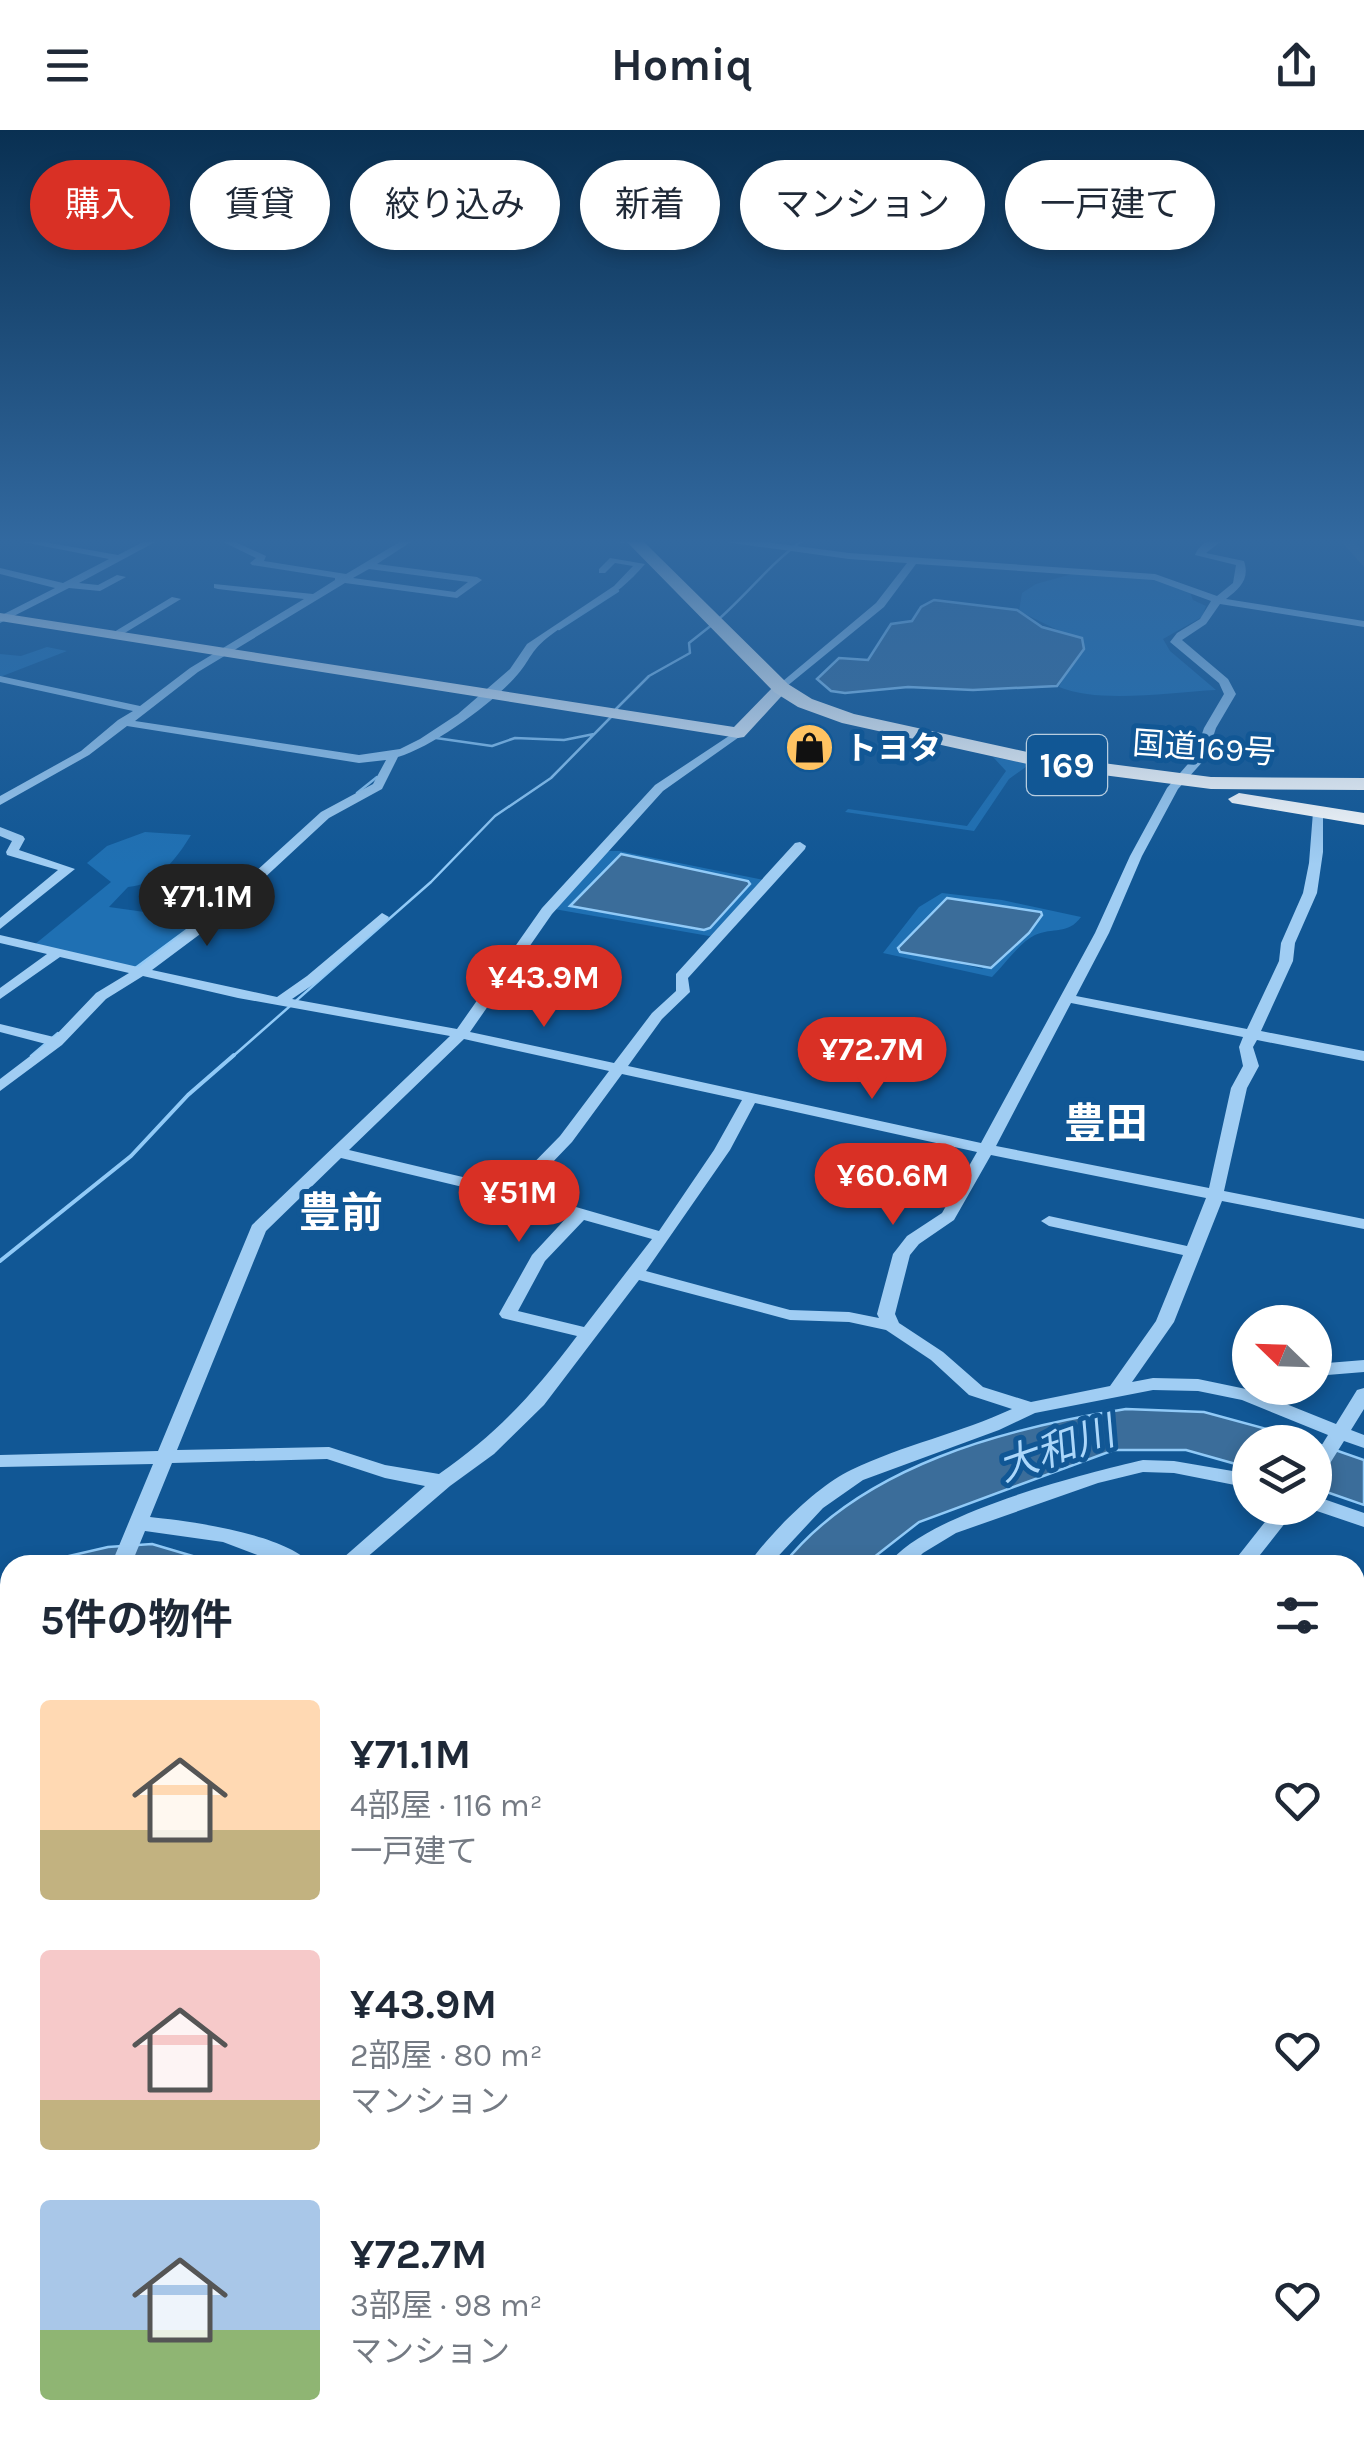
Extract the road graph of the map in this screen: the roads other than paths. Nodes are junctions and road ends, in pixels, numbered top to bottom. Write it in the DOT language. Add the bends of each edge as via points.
graph roads {
  1 [pos="197,648"];
  2 [pos="229,648"];
  3 [pos="532,648"];
  4 [pos="746,648"];
  5 [pos="823,648"];
  6 [pos="1182,648"];
  7 [pos="222,652"];
  8 [pos="0,679"];
  9 [pos="780,680"];
  10 [pos="488,694"];
  11 [pos="140,710"];
  12 [pos="122,722"];
  13 [pos="738,733"];
  14 [pos="394,758"];
  15 [pos="1177,784"];
  16 [pos="1364,784"];
  17 [pos="0,801"];
  18 [pos="1319,812"];
  19 [pos="1364,819"];
  20 [pos="0,830"];
  21 [pos="800,846"];
  22 [pos="382,916"];
  23 [pos="0,925"];
  24 [pos="0,939"];
  25 [pos="57,953"];
  26 [pos="140,972"];
  27 [pos="0,995"];
  28 [pos="1066,998"];
  29 [pos="280,1001"];
  30 [pos="0,1028"];
  31 [pos="1251,1033"];
  32 [pos="462,1034"];
  33 [pos="57,1042"];
  34 [pos="1364,1056"];
  35 [pos="617,1069"];
  36 [pos="0,1086"];
  37 [pos="750,1099"];
  38 [pos="985,1149"];
  39 [pos="335,1152"];
  40 [pos="513,1194"];
  41 [pos="1215,1197"];
  42 [pos="581,1214"];
  43 [pos="1049,1221"];
  44 [pos="1364,1224"];
  45 [pos="662,1237"];
  46 [pos="1192,1252"];
  47 [pos="636,1274"];
  48 [pos="892,1326"];
  49 [pos="590,1334"];
  50 [pos="1364,1366"];
  51 [pos="1332,1369"];
  52 [pos="1118,1388"];
  53 [pos="1232,1389"];
  54 [pos="1364,1394"];
  55 [pos="1280,1405"];
  56 [pos="1030,1408"];
  57 [pos="1338,1437"];
  58 [pos="1364,1442"];
  59 [pos="1332,1446"];
  60 [pos="167,1454"];
  61 [pos="0,1461"];
  62 [pos="1232,1477"];
  63 [pos="443,1481"];
  64 [pos="1332,1509"];
  65 [pos="1364,1520"];
  66 [pos="1274,1525"];
  67 [pos="138,1527"];
  68 [pos="125,1555"];
  69 [pos="282,1555"];
  70 [pos="357,1555"];
  71 [pos="767,1555"];
  72 [pos="909,1555"];
  73 [pos="1250,1555"];
  1 -- 7 [label="main road"];
  2 -- 7 [label="street"];
  3 -- 10 [label="street"];
  4 -- 9 [label="highway, 169"];
  5 -- 9 [label="street"];
  6 -- 15 [label="street" via="1231,691 1200,758"];
  7 -- 10 [label="main road"];
  7 -- 11 [label="street"];
  8 -- 11 [label="street"];
  9 -- 13 [label="main road"];
  9 -- 15 [label="highway, 169" via="822,710 870,726"];
  10 -- 13 [label="main road"];
  10 -- 14 [label="street" via="448,728"];
  11 -- 12 [label="street"];
  12 -- 14 [label="street" via="359,759"];
  12 -- 17 [label="street" via="85,754"];
  13 -- 32 [label="street" via="659,788 547,911"];
  14 -- 26 [label="street" via="378,786 325,815 214,917"];
  15 -- 16 [label="highway, 国道169号 / 169"];
  15 -- 18 [label="highway, 169"];
  15 -- 28 [label="street"];
  18 -- 19 [label="highway, 169"];
  18 -- 31 [label="street" via="1309,896"];
  20 -- 23 [label="street" via="18,839 12,852 68,869"];
  21 -- 35 [label="street" via="681,977 683,992"];
  22 -- 29 [label="street"];
  24 -- 25 [label="street"];
  25 -- 26 [label="street"];
  25 -- 27 [label="street"];
  26 -- 29 [label="street"];
  26 -- 33 [label="street" via="101,996"];
  28 -- 31 [label="street"];
  28 -- 38 [label="street"];
  29 -- 32 [label="street"];
  30 -- 33 [label="street"];
  31 -- 34 [label="street"];
  31 -- 41 [label="street" via="1251,1066 1239,1088"];
  32 -- 35 [label="street"];
  32 -- 39 [label="street"];
  33 -- 36 [label="street"];
  35 -- 37 [label="street"];
  35 -- 40 [label="street" via="566,1139"];
  37 -- 38 [label="street"];
  37 -- 45 [label="street"];
  38 -- 41 [label="street"];
  38 -- 48 [label="street" via="948,1216 902,1254 886,1314"];
  39 -- 40 [label="street"];
  39 -- 60 [label="street" via="258,1229"];
  40 -- 42 [label="street"];
  41 -- 44 [label="street"];
  41 -- 46 [label="street"];
  42 -- 45 [label="street"];
  42 -- 49 [label="street" via="556,1233 522,1280 508,1314"];
  43 -- 46 [label="street"];
  45 -- 47 [label="street"];
  46 -- 52 [label="street" via="1165,1322"];
  47 -- 48 [label="street" via="790,1315"];
  47 -- 49 [label="street"];
  48 -- 56 [label="street" via="976,1391"];
  49 -- 63 [label="street" via="525,1413"];
  50 -- 51 [label="street"];
  52 -- 53 [label="street"];
  52 -- 56 [label="street"];
  54 -- 57 [label="street"];
  55 -- 57 [label="street"];
  56 -- 71 [label="street" via="856,1475 816,1503"];
  57 -- 58 [label="street"];
  57 -- 59 [label="street"];
  60 -- 61 [label="street"];
  60 -- 63 [label="street" via="329,1453 400,1478"];
  60 -- 67 [label="street"];
  62 -- 72 [label="street" via="1144,1466 1093,1478 949,1528"];
  63 -- 70 [label="street"];
  64 -- 65 [label="street"];
  66 -- 73 [label="street"];
  67 -- 68 [label="street"];
  67 -- 69 [label="street" via="205,1528"];
}
